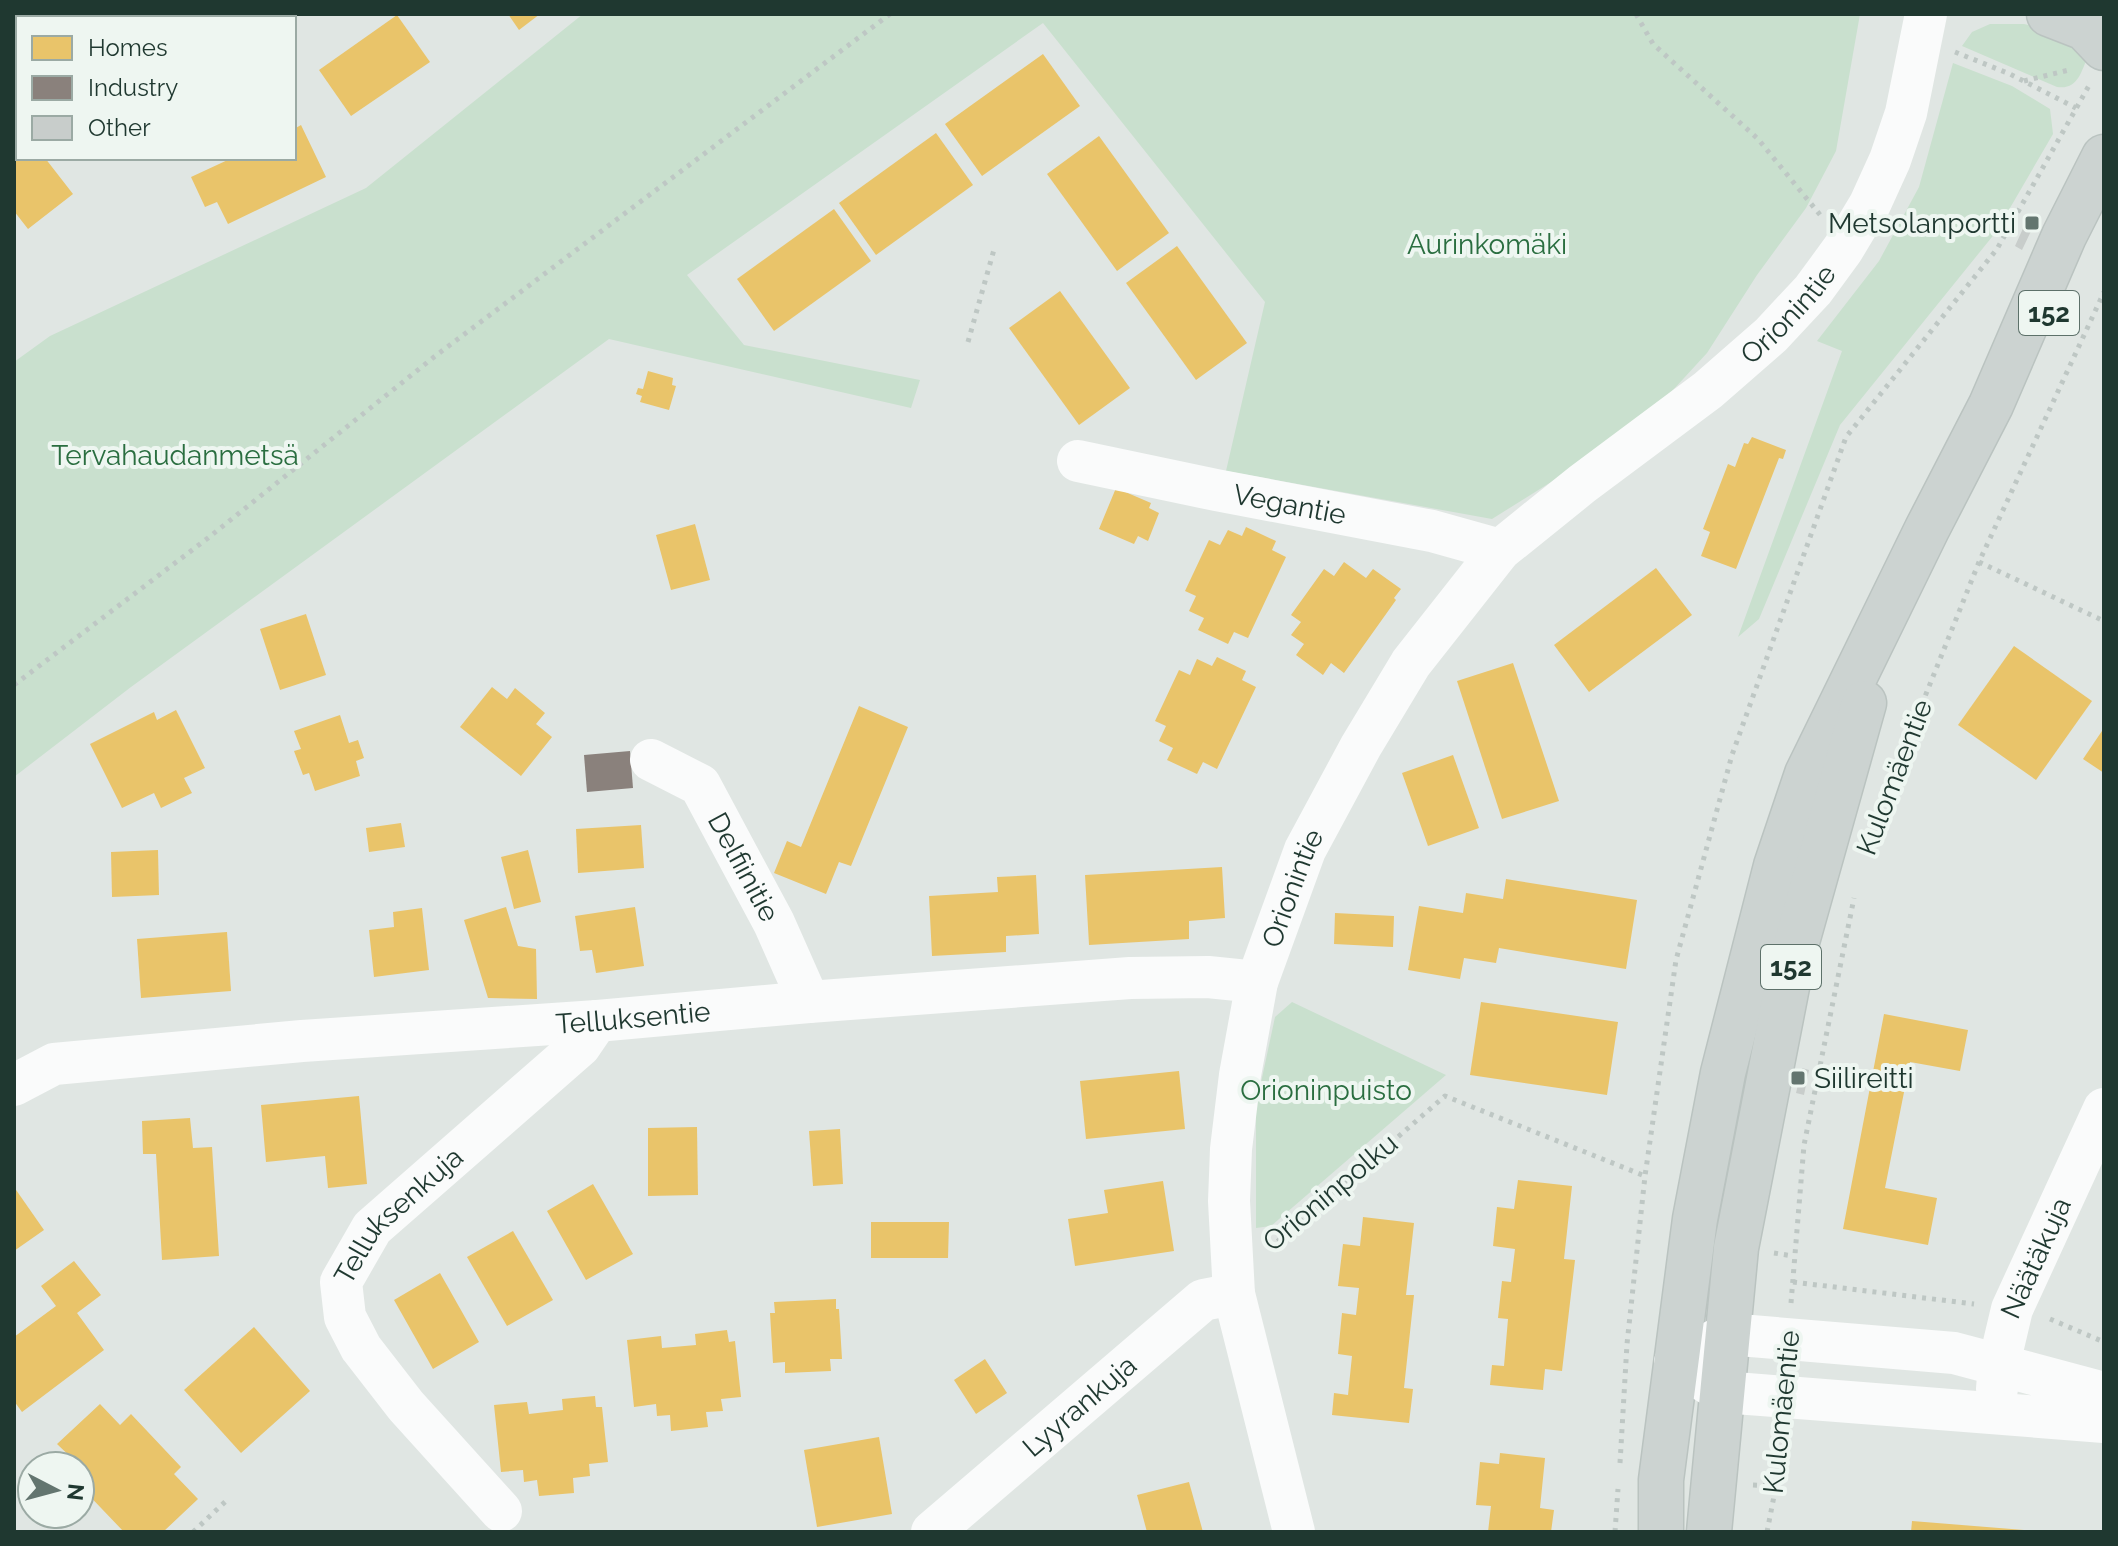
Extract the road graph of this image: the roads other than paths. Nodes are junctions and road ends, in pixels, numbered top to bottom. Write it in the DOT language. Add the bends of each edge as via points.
graph roads {
  1 [pos="2049,14"];
  2 [pos="1924,30"];
  3 [pos="2087,59"];
  4 [pos="2104,157"];
  5 [pos="2104,219"];
  6 [pos="1991,405"];
  7 [pos="1078,461"];
  8 [pos="1500,550"];
  9 [pos="1890,608"];
  10 [pos="651,760"];
  11 [pos="1257,982"];
  12 [pos="809,1002"];
  13 [pos="597,1021"];
  14 [pos="14,1085"];
  15 [pos="2104,1109"];
  16 [pos="1232,1279"];
  17 [pos="1727,1334"];
  18 [pos="1675,1362"];
  19 [pos="1999,1364"];
  20 [pos="1722,1392"];
  21 [pos="2104,1393"];
  22 [pos="1995,1414"];
  23 [pos="2104,1422"];
  24 [pos="501,1511"];
  25 [pos="932,1532"];
  26 [pos="1294,1532"];
  27 [pos="1661,1532"];
  28 [pos="1709,1532"];
  1 -- 3 [label="main road" via="2085,28"];
  2 -- 8 [label="street, Orionintie" via="1890,160 1870,204 1813,290 1708,390"];
  4 -- 6 [label="main road, Kulomäentie / 152"];
  5 -- 6 [label="main road, Kulomäentie / 152"];
  6 -- 9 [label="main road, Kulomäentie / 152"];
  7 -- 8 [label="street, Vegantie" via="1432,531"];
  8 -- 11 [label="street, Orionintie" via="1411,663 1361,746 1305,850"];
  9 -- 17 [label="main road, Kulomäentie / 152" via="1793,956 1736,1248"];
  9 -- 18 [label="main road, Kulomäentie / 152" via="1807,774 1776,866 1723,1073"];
  10 -- 12 [label="street, Delfiinitie" via="700,785 774,923"];
  11 -- 12 [label="street, Telluksentie" via="1130,978"];
  11 -- 16 [label="street, Orionintie" via="1231,1149"];
  12 -- 13 [label="street, Telluksentie"];
  13 -- 14 [label="street, Telluksentie" via="109,1057 54,1064"];
  13 -- 24 [label="street, Telluksenkuja" via="580,1046 372,1228 341,1282 345,1317 361,1348"];
  15 -- 19 [label="street, Näätäkuja" via="2012,1309"];
  16 -- 25 [label="street, Lyyrankuja"];
  16 -- 26 [label="street, Orionintie"];
  17 -- 18 [label="street"];
  17 -- 19 [label="street" via="1954,1353"];
  17 -- 20 [label="main road, Kulomäentie / 152"];
  18 -- 20 [label="street"];
  18 -- 27 [label="main road, Kulomäentie / 152" via="1661,1480"];
  19 -- 21 [label="street"];
  19 -- 22 [label="street, Näätäkuja"];
  20 -- 22 [label="street"];
  20 -- 28 [label="main road, Kulomäentie / 152"];
  22 -- 23 [label="street"];
}
